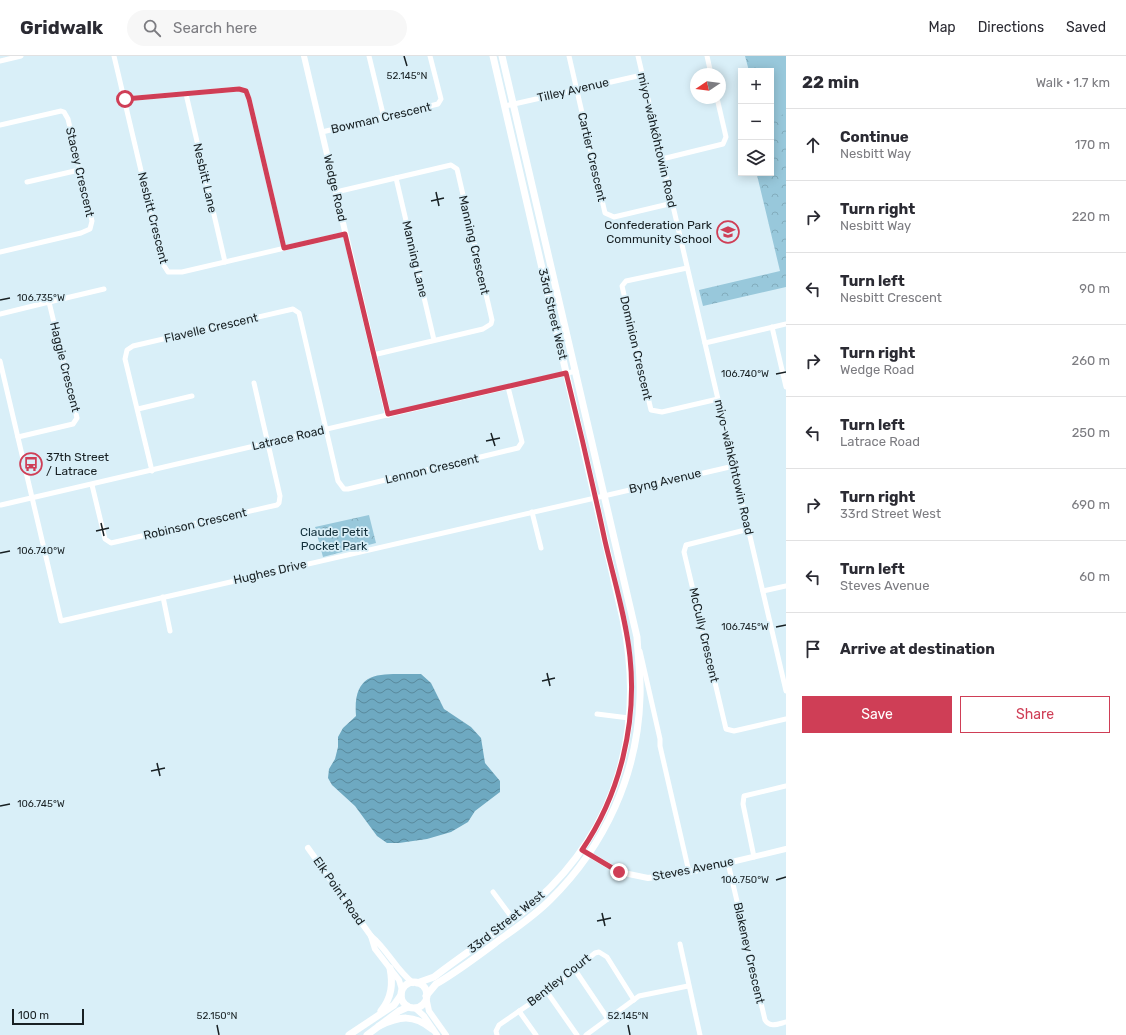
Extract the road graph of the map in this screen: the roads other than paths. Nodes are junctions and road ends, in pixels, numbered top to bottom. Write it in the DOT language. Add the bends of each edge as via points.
graph roads {
  1 [pos="20,56"];
  2 [pos="114,56"];
  3 [pos="304,56"];
  4 [pos="369,56"];
  5 [pos="430,56"];
  6 [pos="493,56"];
  7 [pos="502,56"];
  8 [pos="569,56"];
  9 [pos="638,56"];
  10 [pos="707,56"];
  11 [pos="0,61"];
  12 [pos="710,68"];
  13 [pos="642,74"];
  14 [pos="577,90"];
  15 [pos="186,94"];
  16 [pos="125,99"];
  17 [pos="514,104"];
  18 [pos="718,104"];
  19 [pos="505,106"];
  20 [pos="384,118"];
  21 [pos="0,125"];
  22 [pos="322,132"];
  23 [pos="662,159"];
  24 [pos="79,170"];
  25 [pos="396,178"];
  26 [pos="27,182"];
  27 [pos="336,192"];
  28 [pos="673,203"];
  29 [pos="345,234"];
  30 [pos="284,248"];
  31 [pos="0,252"];
  32 [pos="224,262"];
  33 [pos="687,268"];
  34 [pos="104,289"];
  35 [pos="49,302"];
  36 [pos="0,314"];
  37 [pos="786,324"];
  38 [pos="772,327"];
  39 [pos="434,340"];
  40 [pos="705,343"];
  41 [pos="373,355"];
  42 [pos="0,361"];
  43 [pos="576,371"];
  44 [pos="566,373"];
  45 [pos="254,383"];
  46 [pos="508,387"];
  47 [pos="786,387"];
  48 [pos="192,396"];
  49 [pos="718,399"];
  50 [pos="138,409"];
  51 [pos="388,414"];
  52 [pos="326,430"];
  53 [pos="18,437"];
  54 [pos="268,443"];
  55 [pos="734,466"];
  56 [pos="152,471"];
  57 [pos="92,485"];
  58 [pos="599,496"];
  59 [pos="32,498"];
  60 [pos="1,505"];
  61 [pos="532,512"];
  62 [pos="749,529"];
  63 [pos="541,548"];
  64 [pos="786,586"];
  65 [pos="763,591"];
  66 [pos="163,597"];
  67 [pos="170,631"];
  68 [pos="637,637"];
  69 [pos="786,691"];
  70 [pos="596,714"];
  71 [pos="629,718"];
  72 [pos="786,719"];
  73 [pos="786,786"];
  74 [pos="308,848"];
  75 [pos="786,849"];
  76 [pos="582,850"];
  77 [pos="589,854"];
  78 [pos="754,857"];
  79 [pos="728,863"];
  80 [pos="689,872"];
  81 [pos="493,892"];
  82 [pos="513,919"];
  83 [pos="371,936"];
  84 [pos="680,944"];
  85 [pos="390,968"];
  86 [pos="575,970"];
  87 [pos="415,983"];
  88 [pos="688,986"];
  89 [pos="547,992"];
  90 [pos="401,993"];
  91 [pos="426,996"];
  92 [pos="634,1000"];
  93 [pos="411,1007"];
  94 [pos="519,1011"];
  95 [pos="380,1013"];
  96 [pos="608,1019"];
  97 [pos="786,1022"];
  98 [pos="379,1026"];
  99 [pos="434,1032"];
  100 [pos="349,1035"];
  101 [pos="367,1035"];
  102 [pos="446,1035"];
  103 [pos="497,1035"];
  104 [pos="536,1035"];
  105 [pos="577,1035"];
  106 [pos="586,1035"];
  107 [pos="700,1035"];
  1 -- 11 [label="street"];
  2 -- 16 [label="street, Nesbitt Crescent"];
  3 -- 22 [label="street, Wedge Road"];
  4 -- 20 [label="street"];
  5 -- 20 [label="street, Bowman Crescent" via="440,102 434,106"];
  6 -- 19 [label="main road, 33rd Street West"];
  7 -- 17 [label="main road, 33rd Street West"];
  8 -- 14 [label="street, Cartier Crescent"];
  9 -- 13 [label="street, miyo-wâhkôhtowin Road"];
  10 -- 12 [label="street"];
  13 -- 14 [label="street, Tilley Avenue"];
  13 -- 23 [label="street, miyo-wâhkôhtowin Road"];
  14 -- 17 [label="street, Tilley Avenue"];
  14 -- 28 [label="street, Cartier Crescent" via="605,213 614,217"];
  15 -- 16 [label="street"];
  15 -- 30 [label="street" via="239,89 246,91"];
  15 -- 32 [label="street, Nesbitt Lane"];
  16 -- 32 [label="street, Nesbitt Crescent" via="166,269 175,273"];
  17 -- 19 [label="street, Tilley Avenue"];
  17 -- 43 [label="main road, 33rd Street West"];
  18 -- 23 [label="street" via="726,137 722,144"];
  19 -- 44 [label="main road, 33rd Street West"];
  20 -- 22 [label="street, Bowman Crescent"];
  21 -- 24 [label="street, Stacey Crescent" via="64,112 68,119"];
  22 -- 27 [label="street, Wedge Road"];
  23 -- 28 [label="street, miyo-wâhkôhtowin Road"];
  24 -- 26 [label="street"];
  24 -- 31 [label="street, Stacey Crescent" via="92,221 90,228 81,233"];
  25 -- 27 [label="street, Manning Crescent"];
  25 -- 39 [label="street, Manning Lane"];
  25 -- 39 [label="street, Manning Crescent" via="451,165 457,169 492,320 484,329"];
  27 -- 29 [label="street, Wedge Road"];
  28 -- 33 [label="street, miyo-wâhkôhtowin Road"];
  29 -- 30 [label="street, Nesbitt Crescent"];
  29 -- 41 [label="street, Wedge Road"];
  30 -- 32 [label="street, Nesbitt Crescent"];
  33 -- 40 [label="street, miyo-wâhkôhtowin Road"];
  33 -- 49 [label="street, Dominion Crescent" via="626,281 622,286 651,410 662,412"];
  34 -- 35 [label="street"];
  35 -- 36 [label="street"];
  35 -- 53 [label="street, Haggie Crescent" via="77,418 73,424"];
  37 -- 38 [label="street"];
  38 -- 40 [label="street"];
  38 -- 47 [label="street"];
  39 -- 41 [label="street, Manning Crescent"];
  40 -- 49 [label="street, miyo-wâhkôhtowin Road"];
  41 -- 51 [label="street, Wedge Road"];
  42 -- 53 [label="street"];
  43 -- 44 [label="street, Latrace Road"];
  43 -- 58 [label="main road, 33rd Street West"];
  44 -- 46 [label="street, Latrace Road"];
  44 -- 58 [label="main road, 33rd Street West"];
  45 -- 54 [label="street, Robinson Crescent"];
  46 -- 51 [label="street, Latrace Road"];
  46 -- 52 [label="street, Lennon Crescent" via="522,442 518,448 348,489 342,487 338,481"];
  48 -- 50 [label="street"];
  49 -- 55 [label="street, miyo-wâhkôhtowin Road"];
  50 -- 52 [label="street, Flavelle Crescent" via="125,359 129,348 293,309 299,312"];
  50 -- 56 [label="street, Flavelle Crescent"];
  51 -- 52 [label="street, Latrace Road"];
  52 -- 54 [label="street, Latrace Road"];
  53 -- 59 [label="street"];
  54 -- 56 [label="street, Latrace Road"];
  54 -- 57 [label="street, Robinson Crescent" via="280,496 279,503 274,506 111,543 105,539"];
  55 -- 58 [label="street, Byng Avenue"];
  55 -- 62 [label="street, miyo-wâhkôhtowin Road"];
  56 -- 57 [label="street, Latrace Road"];
  57 -- 59 [label="street, Latrace Road"];
  58 -- 61 [label="street, Hughes Drive"];
  58 -- 68 [label="main road, 33rd Street West"];
  58 -- 71 [label="main road, 33rd Street West" via="627,637 632,677"];
  59 -- 60 [label="street, Latrace Road"];
  59 -- 66 [label="street, Hughes Drive" via="61,621"];
  61 -- 63 [label="street"];
  61 -- 66 [label="street, Hughes Drive"];
  62 -- 65 [label="street, miyo-wâhkôhtowin Road"];
  62 -- 72 [label="street, McCully Crescent" via="686,545 684,552 726,729 734,731"];
  64 -- 65 [label="street"];
  65 -- 69 [label="street, miyo-wâhkôhtowin Road"];
  66 -- 67 [label="street"];
  68 -- 77 [label="main road, 33rd Street West" via="640,697 637,738 632,761 612,814"];
  68 -- 80 [label="street, 33rd Street West"];
  70 -- 71 [label="street"];
  71 -- 76 [label="main road, 33rd Street West" via="625,751 614,787 597,825"];
  73 -- 78 [label="street" via="744,796 743,804"];
  74 -- 83 [label="street, Elk Point Road"];
  75 -- 78 [label="street, Steves Avenue"];
  76 -- 77 [label="street, Steves Avenue"];
  76 -- 82 [label="main road, 33rd Street West" via="545,892"];
  77 -- 80 [label="street, Steves Avenue" via="619,872 634,876 658,877"];
  77 -- 91 [label="main road, 33rd Street West" via="570,880 537,912 436,984"];
  78 -- 79 [label="street, Steves Avenue"];
  79 -- 80 [label="street, Steves Avenue"];
  79 -- 97 [label="street, Blakeney Crescent" via="765,1020 772,1025"];
  81 -- 82 [label="street"];
  82 -- 87 [label="main road, 33rd Street West" via="434,977 426,982"];
  83 -- 85 [label="street, Elk Point Road" via="375,949"];
  83 -- 87 [label="street, Elk Point Road" via="382,944 405,977"];
  84 -- 88 [label="street"];
  85 -- 90 [label="street, Elk Point Road" via="399,980"];
  85 -- 95 [label="main road" via="390,997"];
  86 -- 89 [label="street, Bentley Court"];
  86 -- 92 [label="street, Bentley Court" via="595,953 603,953"];
  86 -- 96 [label="street"];
  87 -- 90 [label="main road, 33rd Street West" via="406,985"];
  87 -- 91 [label="main road" via="425,989"];
  88 -- 92 [label="street" via="641,996"];
  88 -- 107 [label="street"];
  89 -- 94 [label="street, Bentley Court"];
  89 -- 105 [label="street"];
  90 -- 93 [label="main road" via="403,1002"];
  90 -- 95 [label="main road, 33rd Street West" via="394,1005"];
  91 -- 93 [label="main road, 33rd Street West" via="423,1003"];
  91 -- 102 [label="street" via="429,1011"];
  92 -- 96 [label="street"];
  93 -- 98 [label="main road, 33rd Street West" via="399,1011"];
  93 -- 99 [label="street" via="424,1016"];
  94 -- 103 [label="street, Bentley Court" via="499,1025"];
  94 -- 104 [label="street"];
  95 -- 100 [label="main road, 33rd Street West"];
  96 -- 106 [label="street"];
  98 -- 99 [label="main road" via="404,1018 423,1022"];
  98 -- 101 [label="main road, 33rd Street West"];
}
